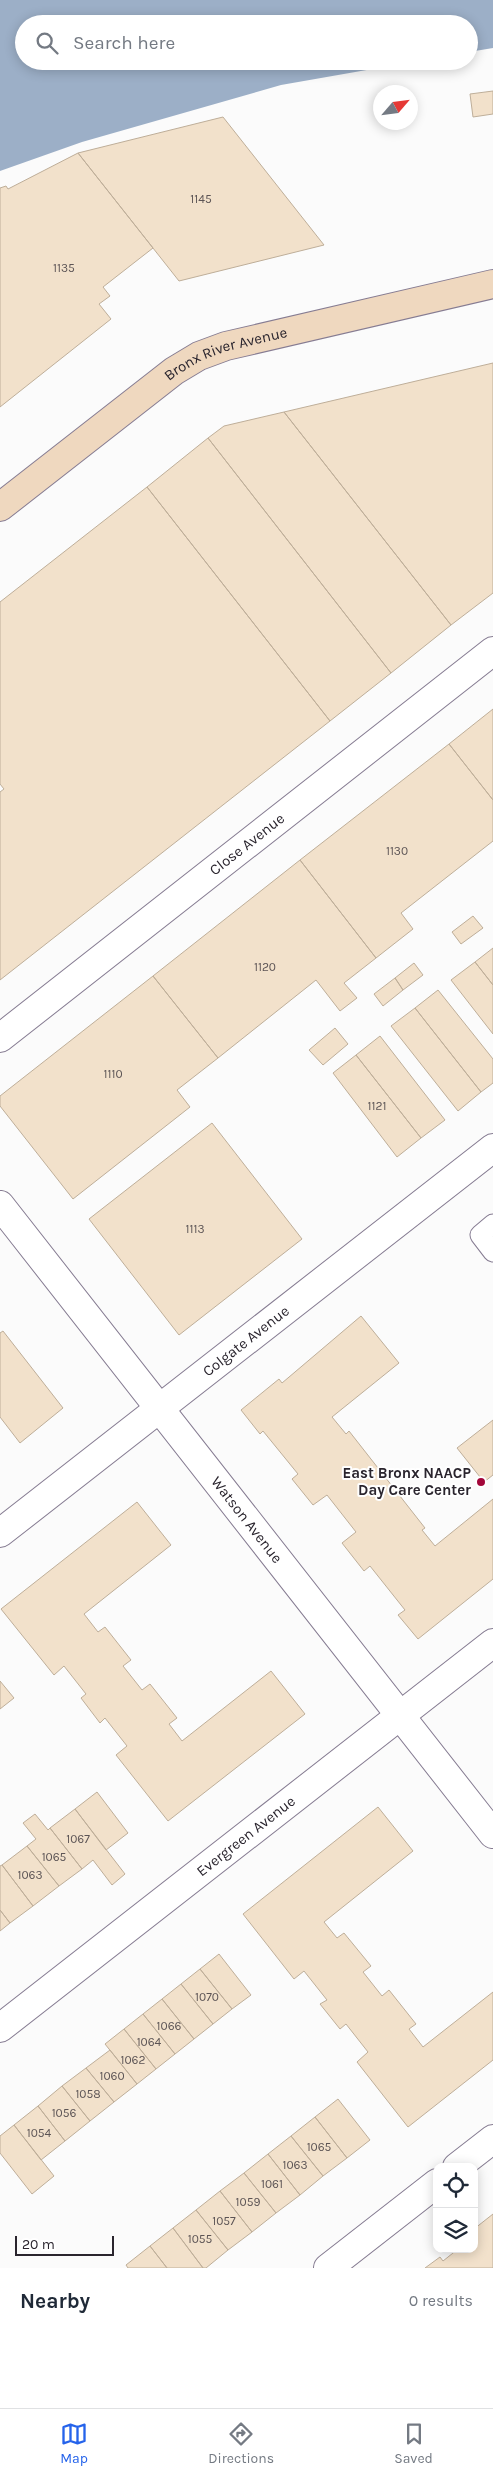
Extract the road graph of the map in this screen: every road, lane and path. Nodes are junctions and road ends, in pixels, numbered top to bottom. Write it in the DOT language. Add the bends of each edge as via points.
graph roads {
  1 [pos="493,284"];
  2 [pos="0,507"];
  3 [pos="493,651"];
  4 [pos="0,1038"];
  5 [pos="493,1148"];
  6 [pos="0,1205"];
  7 [pos="493,1224"];
  8 [pos="493,1252"];
  9 [pos="160,1408"];
  10 [pos="0,1533"];
  11 [pos="493,1643"];
  12 [pos="400,1716"];
  13 [pos="493,1834"];
  14 [pos="0,2028"];
  15 [pos="493,2139"];
  16 [pos="462,2163"];
  17 [pos="433,2186"];
  18 [pos="328,2268"];
  1 -- 2 [label="main road, Bronx River Avenue" via="226,346 198,356 174,371"];
  3 -- 4 [label="street, Close Avenue"];
  5 -- 9 [label="street, Colgate Avenue"];
  6 -- 9 [label="street, Watson Avenue"];
  7 -- 8 [label="lane" via="480,1235"];
  9 -- 10 [label="street, Colgate Avenue"];
  9 -- 12 [label="street, Watson Avenue"];
  11 -- 12 [label="street, Evergreen Avenue"];
  12 -- 13 [label="street, Watson Avenue"];
  12 -- 14 [label="street, Evergreen Avenue"];
  15 -- 16 [label="street"];
  17 -- 18 [label="street"];
}
